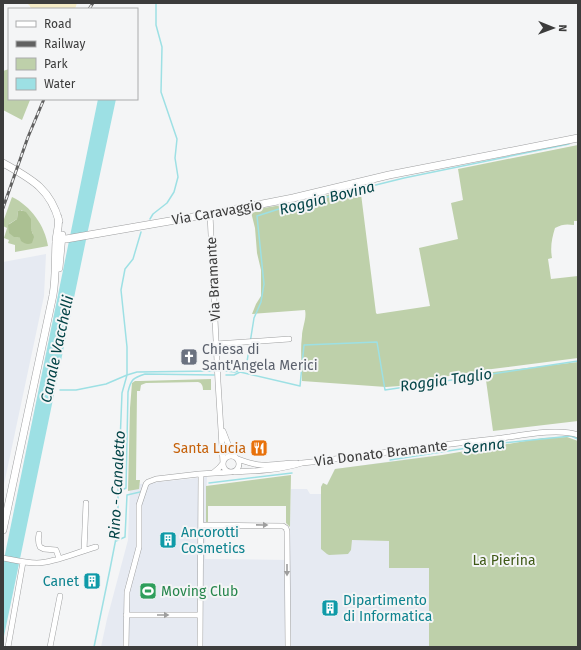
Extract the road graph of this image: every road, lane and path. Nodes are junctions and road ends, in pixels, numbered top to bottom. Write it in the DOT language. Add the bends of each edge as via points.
graph roads {
  1 [pos="578,138"];
  2 [pos="3,163"];
  3 [pos="210,214"];
  4 [pos="62,238"];
  5 [pos="53,295"];
  6 [pos="289,339"];
  7 [pos="216,344"];
  8 [pos="220,425"];
  9 [pos="578,435"];
  10 [pos="237,458"];
  11 [pos="223,463"];
  12 [pos="302,463"];
  13 [pos="232,472"];
  14 [pos="213,473"];
  15 [pos="201,474"];
  16 [pos="86,503"];
  17 [pos="201,525"];
  18 [pos="3,530"];
  19 [pos="39,534"];
  20 [pos="96,548"];
  21 [pos="84,550"];
  22 [pos="4,558"];
  23 [pos="59,558"];
  24 [pos="21,562"];
  25 [pos="60,596"];
  26 [pos="126,615"];
  27 [pos="200,615"];
  28 [pos="8,647"];
  29 [pos="50,647"];
  30 [pos="126,647"];
  31 [pos="200,647"];
  32 [pos="288,647"];
  1 -- 3 [label="street, Via Caravaggio"];
  2 -- 4 [label="street" via="27,176 43,190 56,209"];
  3 -- 4 [label="street, Via Caravaggio"];
  3 -- 7 [label="street, Via Bramante"];
  4 -- 5 [label="street"];
  4 -- 5 [label="street" via="59,271"];
  5 -- 18 [label="street"];
  6 -- 7 [label="street"];
  7 -- 8 [label="street, Via Bramante"];
  8 -- 10 [label="street, Via Bramante" via="230,449"];
  8 -- 11 [label="street, Via Bramante"];
  9 -- 12 [label="street, Via Donato Bramante" via="558,431"];
  10 -- 11 [label="street" via="228,456"];
  10 -- 12 [label="street, Via Donato Bramante" via="263,465"];
  10 -- 13 [label="street" via="239,466"];
  11 -- 13 [label="street" via="224,468"];
  11 -- 14 [label="street"];
  12 -- 13 [label="street, Via Donato Bramante" via="264,470"];
  13 -- 14 [label="street, Via Donato Bramante"];
  14 -- 15 [label="street, Via Donato Bramante"];
  15 -- 17 [label="street"];
  15 -- 26 [label="street, Via Donato Bramante" via="156,479 146,484 139,505 139,547 126,592"];
  16 -- 21 [label="street"];
  17 -- 27 [label="street"];
  17 -- 32 [label="street, one-way" via="286,528"];
  19 -- 23 [label="street" via="38,545 44,549 56,550"];
  20 -- 21 [label="street"];
  21 -- 23 [label="street"];
  22 -- 24 [label="street"];
  23 -- 24 [label="street" via="35,563"];
  24 -- 28 [label="street"];
  25 -- 29 [label="street"];
  26 -- 27 [label="street, one-way"];
  26 -- 30 [label="street, Via Donato Bramante"];
  27 -- 31 [label="street"];
}
